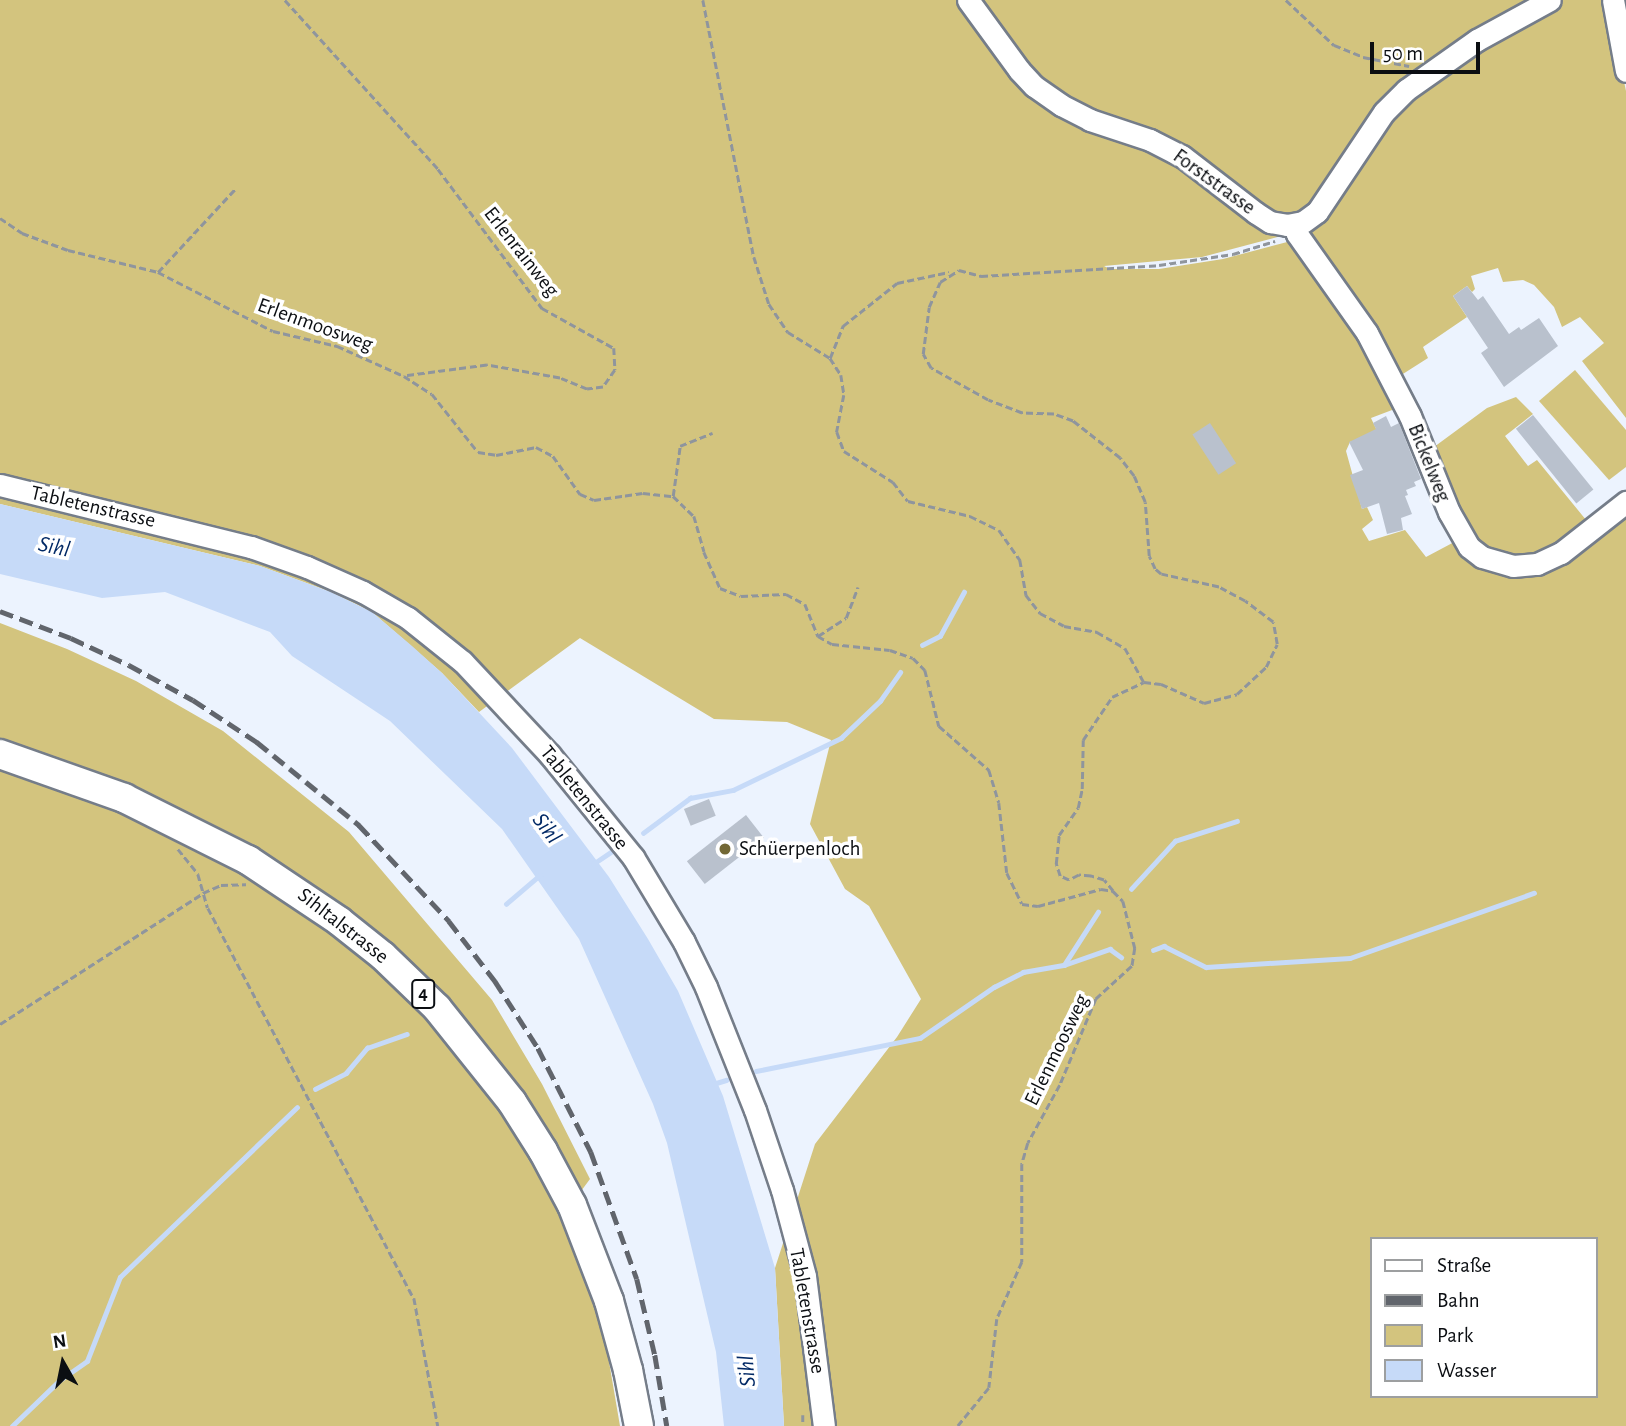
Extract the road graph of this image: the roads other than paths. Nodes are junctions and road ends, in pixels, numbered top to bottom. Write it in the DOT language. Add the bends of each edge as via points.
graph roads {
  1 [pos="968,0"];
  2 [pos="1550,0"];
  3 [pos="1613,0"];
  4 [pos="1626,71"];
  5 [pos="1295,224"];
  6 [pos="0,485"];
  7 [pos="1626,502"];
  8 [pos="0,754"];
  9 [pos="639,1426"];
  10 [pos="824,1426"];
  1 -- 5 [label="street, Forststrasse" via="1019,70 1061,105 1182,156 1256,213 1279,224"];
  2 -- 5 [label="street" via="1431,71 1384,113 1317,212"];
  3 -- 4 [label="street"];
  5 -- 7 [label="street, Bickelweg" via="1297,234 1367,333 1469,547 1482,557 1513,566 1537,564 1561,553"];
  6 -- 10 [label="street, Tabletenstrasse" via="251,547 363,592 417,624 463,662 550,755 632,857 684,942 705,987 782,1190 805,1276"];
  8 -- 9 [label="main road, Sihltalstrasse / 4" via="142,806 248,860 339,921 437,1008 512,1102 572,1205 609,1301"];
}
